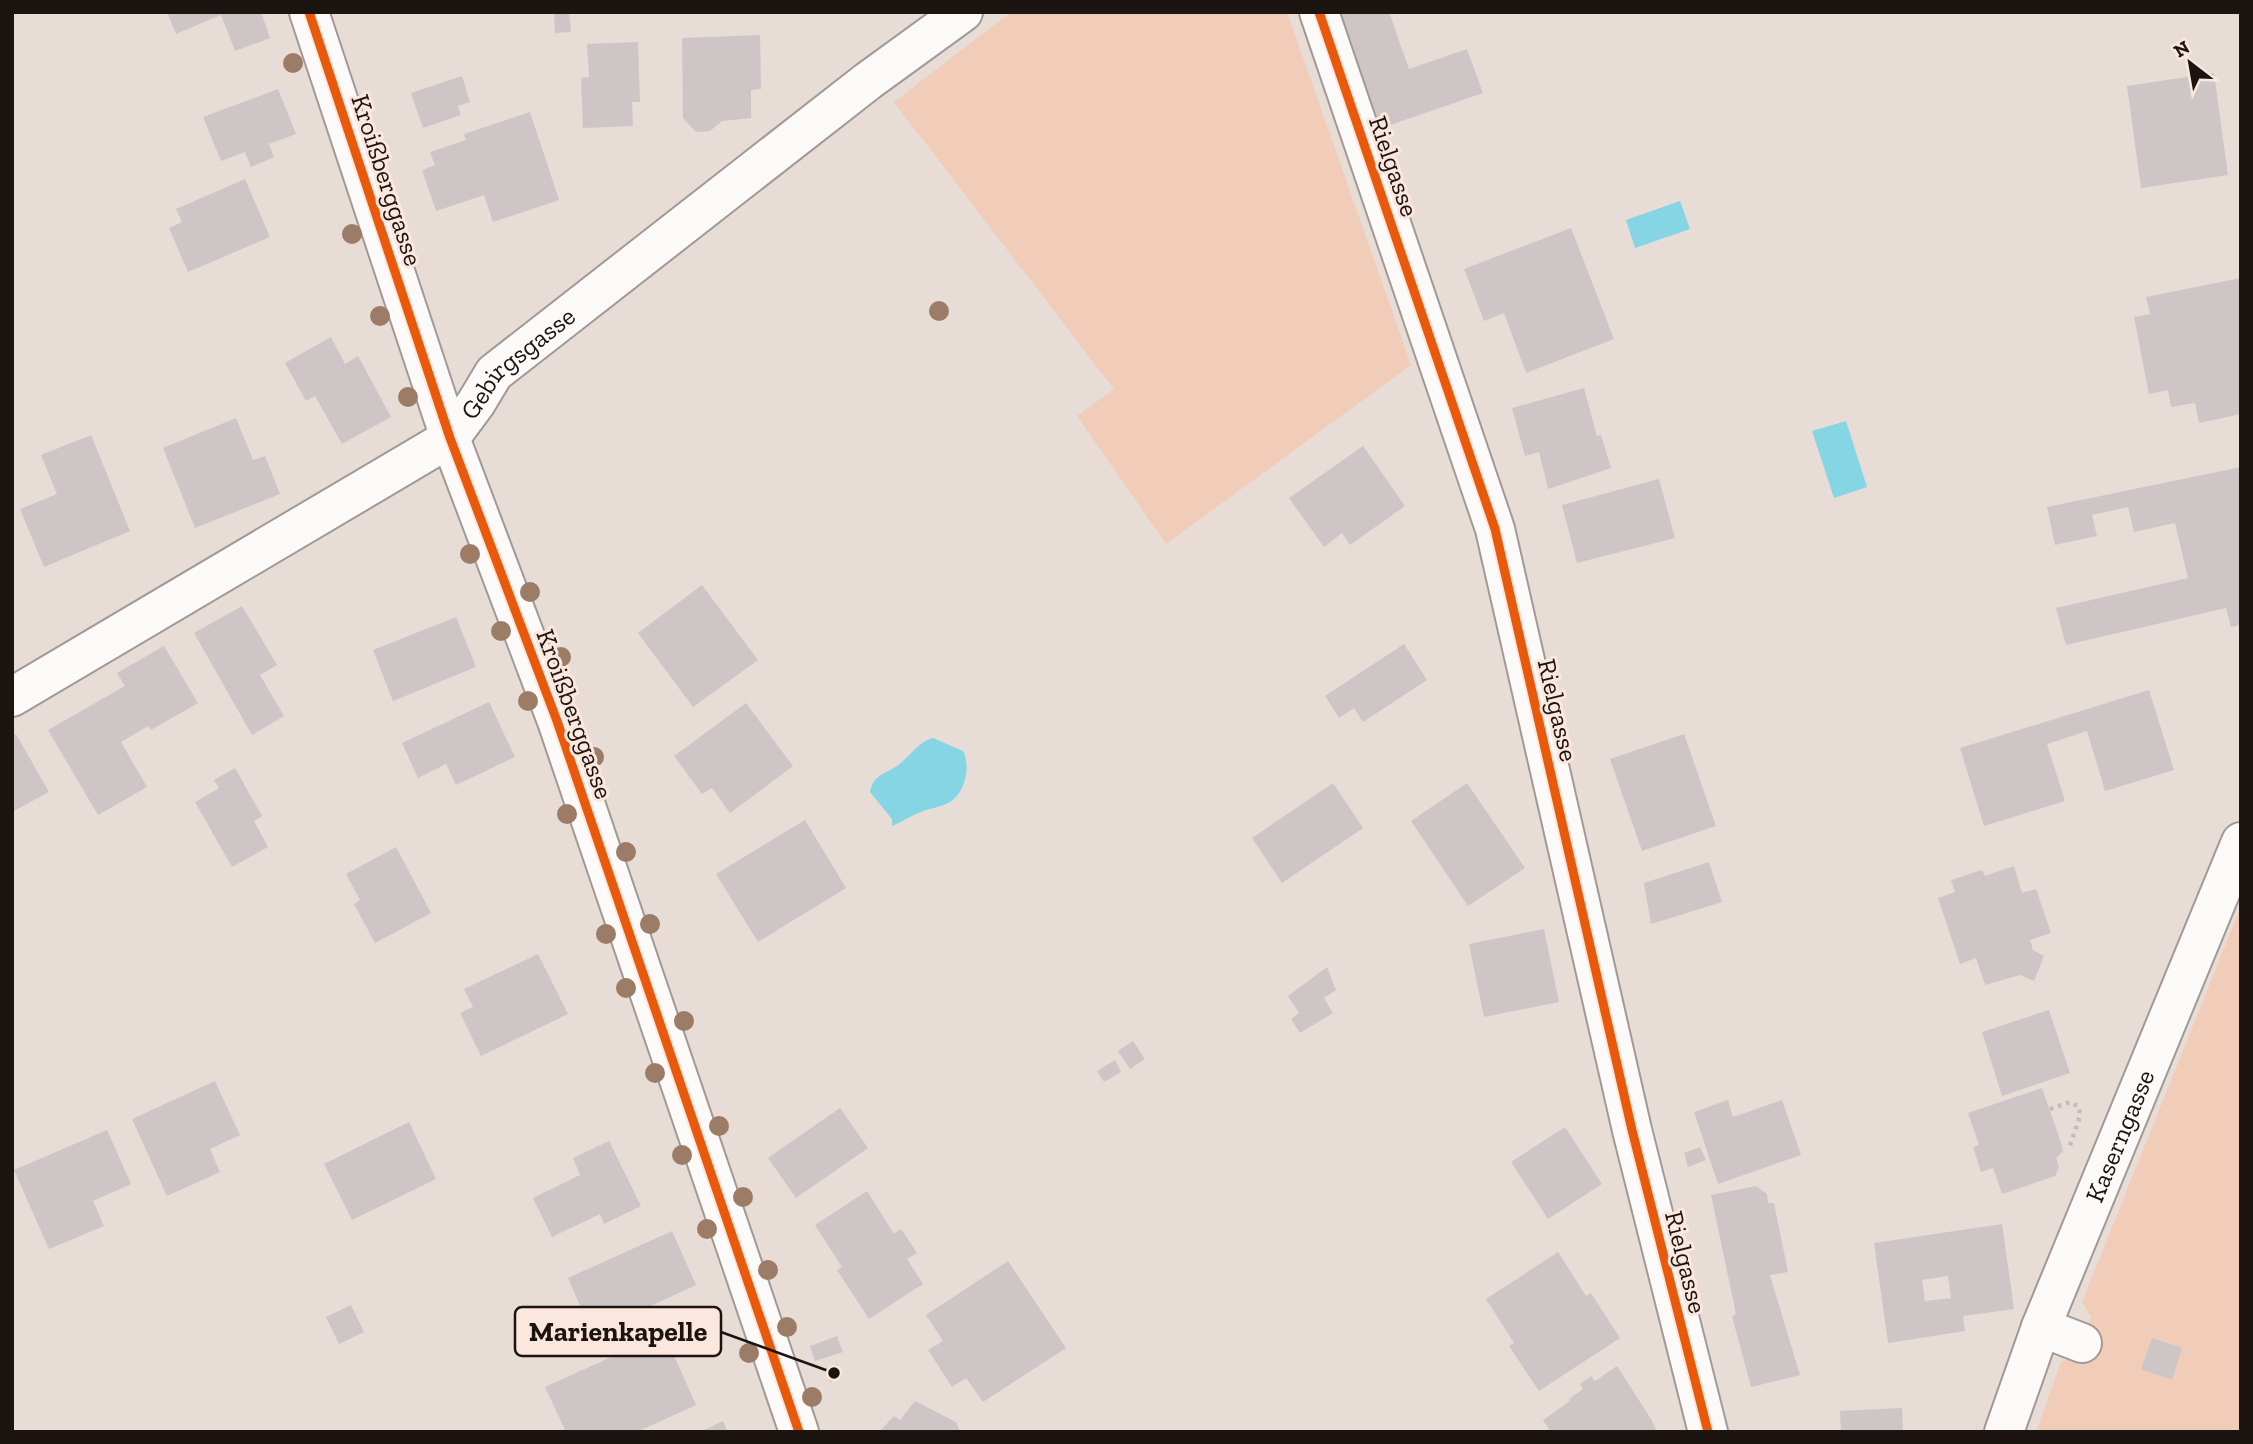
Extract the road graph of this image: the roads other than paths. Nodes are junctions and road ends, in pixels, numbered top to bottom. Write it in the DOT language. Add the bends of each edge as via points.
graph roads {
  1 [pos="309,12"];
  2 [pos="963,12"];
  3 [pos="1319,12"];
  4 [pos="450,438"];
  5 [pos="12,697"];
  6 [pos="2241,842"];
  7 [pos="2041,1327"];
  8 [pos="2082,1343"];
  9 [pos="799,1432"];
  10 [pos="1708,1432"];
  11 [pos="2004,1432"];
  1 -- 4 [label="street, Kroißberggasse"];
  2 -- 4 [label="street, Gebirgsgasse" via="494,373"];
  3 -- 10 [label="street, Rielgasse" via="1495,529 1632,1130"];
  4 -- 5 [label="street, Gebirgsgasse"];
  4 -- 9 [label="street, Kroißberggasse" via="557,721"];
  6 -- 7 [label="street, Kaserngasse"];
  7 -- 8 [label="street"];
  7 -- 11 [label="street, Kaserngasse"];
}
